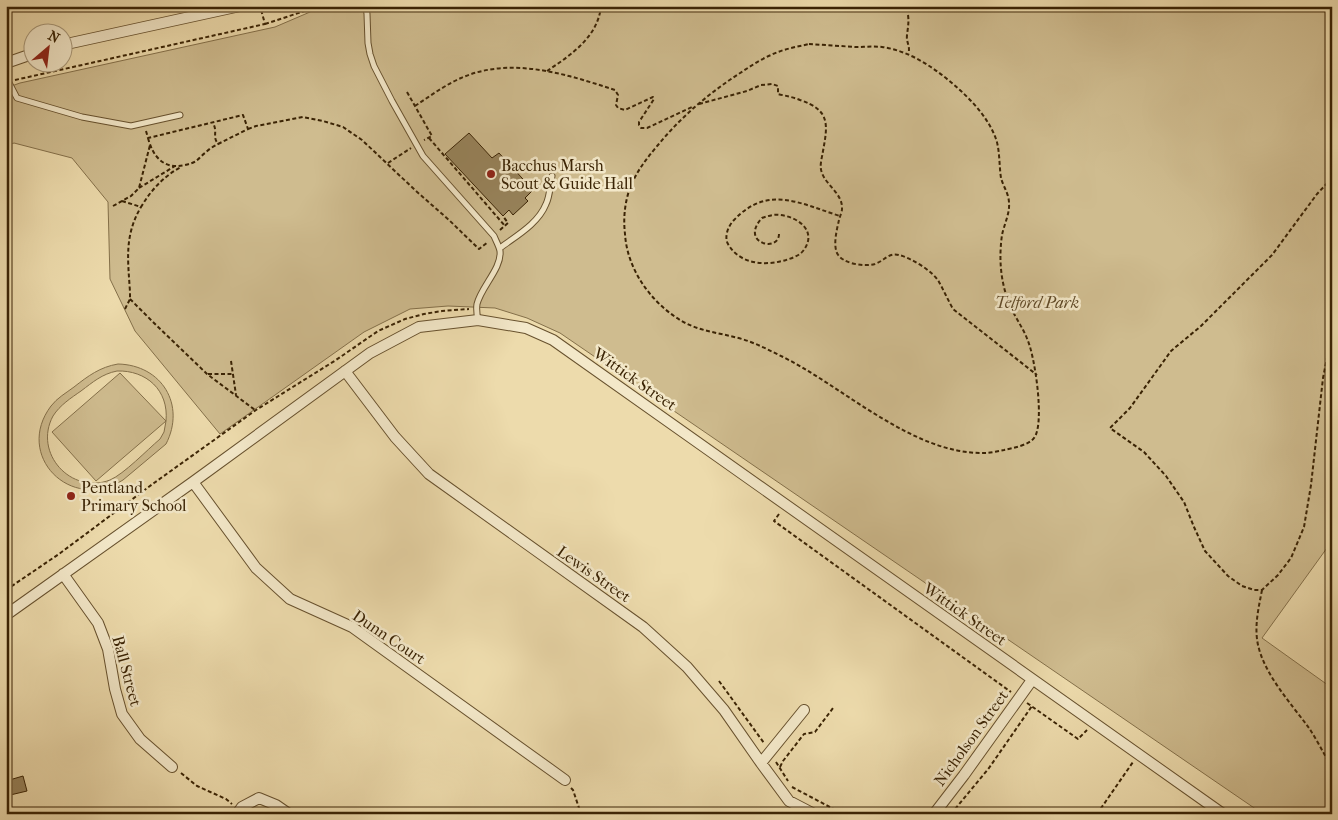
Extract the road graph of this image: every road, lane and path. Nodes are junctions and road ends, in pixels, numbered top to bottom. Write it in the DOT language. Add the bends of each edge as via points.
graph roads {
  1 [pos="240,6"];
  2 [pos="260,6"];
  3 [pos="320,6"];
  4 [pos="366,6"];
  5 [pos="601,6"];
  6 [pos="1324,6"];
  7 [pos="1332,11"];
  8 [pos="908,14"];
  9 [pos="265,24"];
  10 [pos="72,43"];
  11 [pos="908,55"];
  12 [pos="22,57"];
  13 [pos="7,62"];
  14 [pos="547,71"];
  15 [pos="6,77"];
  16 [pos="9,83"];
  17 [pos="696,105"];
  18 [pos="415,106"];
  19 [pos="180,115"];
  20 [pos="213,123"];
  21 [pos="144,124"];
  22 [pos="248,129"];
  23 [pos="148,138"];
  24 [pos="429,138"];
  25 [pos="218,144"];
  26 [pos="150,145"];
  27 [pos="183,165"];
  28 [pos="175,166"];
  29 [pos="552,176"];
  30 [pos="1332,178"];
  31 [pos="139,188"];
  32 [pos="122,201"];
  33 [pos="113,206"];
  34 [pos="141,207"];
  35 [pos="503,216"];
  36 [pos="840,216"];
  37 [pos="505,226"];
  38 [pos="779,234"];
  39 [pos="494,236"];
  40 [pos="500,248"];
  41 [pos="130,299"];
  42 [pos="125,310"];
  43 [pos="477,315"];
  44 [pos="1332,333"];
  45 [pos="231,361"];
  46 [pos="345,371"];
  47 [pos="208,374"];
  48 [pos="233,374"];
  49 [pos="1036,375"];
  50 [pos="236,396"];
  51 [pos="256,410"];
  52 [pos="193,482"];
  53 [pos="786,505"];
  54 [pos="63,574"];
  55 [pos="6,590"];
  56 [pos="1262,590"];
  57 [pos="6,615"];
  58 [pos="1032,680"];
  59 [pos="1020,698"];
  60 [pos="1032,706"];
  61 [pos="833,708"];
  62 [pos="804,710"];
  63 [pos="1094,723"];
  64 [pos="1138,754"];
  65 [pos="761,763"];
  66 [pos="172,766"];
  67 [pos="780,768"];
  68 [pos="1332,768"];
  69 [pos="565,780"];
  70 [pos="238,812"];
  71 [pos="288,814"];
  72 [pos="580,814"];
  73 [pos="814,814"];
  74 [pos="934,814"];
  75 [pos="951,814"];
  76 [pos="1097,814"];
  77 [pos="1223,814"];
  1 -- 10 [label="street"];
  2 -- 9 [label="path"];
  3 -- 9 [label="path"];
  4 -- 39 [label="lane" via="370,54 392,101 423,156"];
  5 -- 14 [label="path" via="596,27 590,36"];
  6 -- 7 [label="path"];
  8 -- 11 [label="path"];
  9 -- 16 [label="path"];
  11 -- 17 [label="path" via="882,48 809,44 792,47 750,67"];
  11 -- 49 [label="path" via="950,80 975,104 994,133 1002,182 1010,202 1002,233 1001,268 1008,300 1033,355"];
  12 -- 13 [label="street"];
  14 -- 17 [label="path" via="615,90 618,95 616,105 622,110 653,98 639,122 641,128"];
  14 -- 18 [label="path" via="514,67 478,72 460,78"];
  15 -- 16 [label="lane"];
  16 -- 21 [label="lane" via="17,98 82,117 131,126"];
  17 -- 36 [label="path" via="772,84 778,86 778,94 818,108 824,115 826,126 820,166 842,203"];
  17 -- 49 [label="path" via="642,164 626,201 625,238 635,272 673,316 700,330 743,339 779,355 903,429 936,445 958,450 984,453 1010,449 1034,439 1039,424"];
  19 -- 21 [label="lane"];
  20 -- 22 [label="path" via="244,115"];
  20 -- 23 [label="path"];
  20 -- 25 [label="path"];
  21 -- 23 [label="path"];
  22 -- 25 [label="path"];
  22 -- 39 [label="path" via="303,117 343,127 362,140 479,249"];
  23 -- 26 [label="path"];
  24 -- 37 [label="path"];
  25 -- 27 [label="path" via="197,160"];
  26 -- 28 [label="path" via="156,157"];
  26 -- 31 [label="path"];
  27 -- 28 [label="path"];
  27 -- 34 [label="path" via="157,186"];
  28 -- 31 [label="path"];
  29 -- 40 [label="lane" via="547,203 541,214"];
  30 -- 56 [label="path" via="1272,255 1201,326 1171,351 1130,408 1110,428 1144,452 1166,476 1184,502 1205,550 1228,576 1242,586"];
  31 -- 32 [label="path"];
  32 -- 33 [label="path"];
  32 -- 34 [label="path"];
  34 -- 41 [label="path" via="129,236"];
  35 -- 37 [label="path" via="508,222"];
  36 -- 38 [label="path" via="792,200 767,200 736,218 726,239 742,258 767,264 801,253 808,240 804,226 789,216 762,218 754,232 757,239 767,244 777,242"];
  36 -- 49 [label="path" via="835,244 843,260 868,265 894,254 925,268 939,281 953,309"];
  37 -- 39 [label="path"];
  39 -- 40 [label="lane"];
  40 -- 43 [label="lane" via="500,257 478,302"];
  41 -- 42 [label="path"];
  41 -- 47 [label="path"];
  43 -- 46 [label="street, Wittick Street" via="419,327 370,353"];
  43 -- 51 [label="path" via="442,311 406,319 378,331"];
  43 -- 53 [label="street, Wittick Street" via="526,328 553,340"];
  44 -- 56 [label="path" via="1304,527 1291,558"];
  45 -- 48 [label="path"];
  46 -- 52 [label="street, Wittick Street"];
  46 -- 65 [label="street, Lewis Street" via="395,437 429,474 643,628 687,667 724,710"];
  47 -- 48 [label="path"];
  47 -- 50 [label="path"];
  48 -- 50 [label="path"];
  50 -- 51 [label="path"];
  51 -- 55 [label="path"];
  52 -- 54 [label="street, Wittick Street"];
  52 -- 69 [label="street, Dunn Court" via="256,568 290,599 352,627"];
  53 -- 58 [label="street, Wittick Street"];
  53 -- 59 [label="path" via="774,521"];
  54 -- 57 [label="street, Wittick Street"];
  54 -- 66 [label="street, Ball Street" via="98,623 108,649 122,714 140,739"];
  56 -- 68 [label="path" via="1257,618 1262,658"];
  58 -- 59 [label="street, Nicholson Street"];
  58 -- 63 [label="street, Wittick Street"];
  59 -- 60 [label="path"];
  59 -- 74 [label="street, Nicholson Street"];
  60 -- 63 [label="path" via="1078,739"];
  60 -- 75 [label="path" via="989,768"];
  61 -- 67 [label="path" via="815,732 804,734"];
  62 -- 65 [label="street"];
  63 -- 64 [label="street, Wittick Street"];
  64 -- 76 [label="path"];
  64 -- 77 [label="street, Wittick Street"];
  65 -- 73 [label="street, Lewis Street" via="790,801"];
  66 -- 70 [label="path" via="196,786 226,799"];
  69 -- 72 [label="path" via="573,790"];
  70 -- 71 [label="street" via="259,798"];
}
